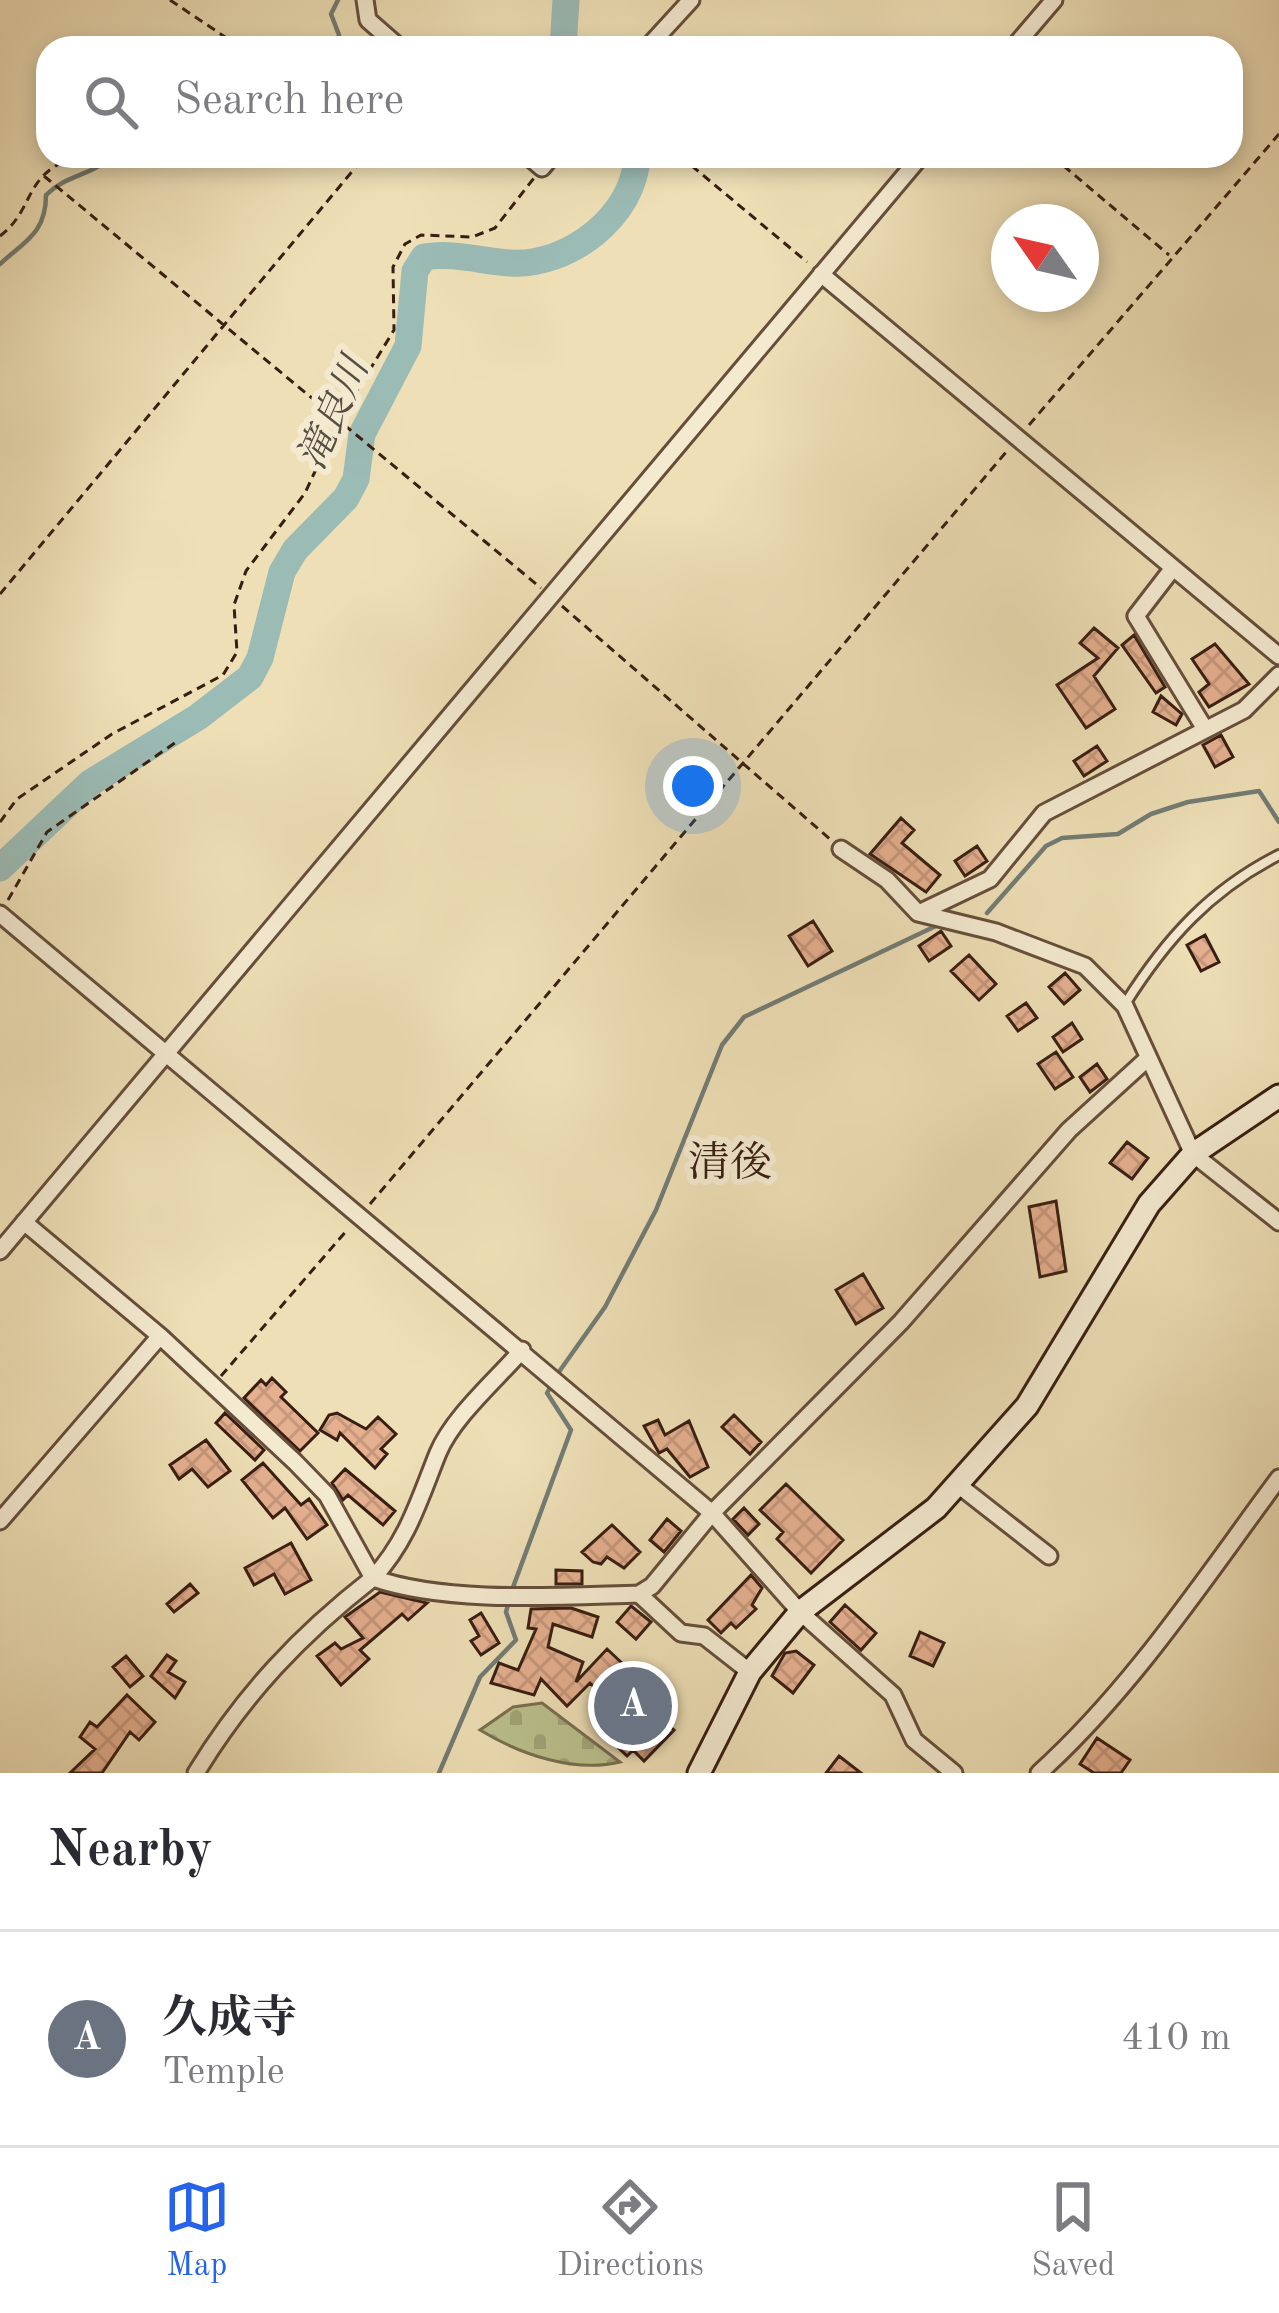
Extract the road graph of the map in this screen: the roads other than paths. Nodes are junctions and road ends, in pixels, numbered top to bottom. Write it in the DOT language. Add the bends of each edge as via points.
graph roads {
  1 [pos="365,0"];
  2 [pos="691,0"];
  3 [pos="1054,0"];
  4 [pos="386,36"];
  5 [pos="658,36"];
  6 [pos="1023,36"];
  7 [pos="911,168"];
  8 [pos="821,274"];
  9 [pos="1173,568"];
  10 [pos="1279,656"];
  11 [pos="1279,676"];
  12 [pos="1205,729"];
  13 [pos="842,849"];
  14 [pos="1279,855"];
  15 [pos="918,913"];
  16 [pos="1,914"];
  17 [pos="1125,1006"];
  18 [pos="166,1053"];
  19 [pos="1147,1059"];
  20 [pos="1279,1096"];
  21 [pos="1193,1154"];
  22 [pos="24,1222"];
  23 [pos="1279,1222"];
  24 [pos="0,1251"];
  25 [pos="160,1336"];
  26 [pos="522,1350"];
  27 [pos="1279,1478"];
  28 [pos="957,1484"];
  29 [pos="712,1513"];
  30 [pos="0,1521"];
  31 [pos="1049,1556"];
  32 [pos="373,1578"];
  33 [pos="639,1594"];
  34 [pos="800,1612"];
  35 [pos="750,1672"];
  36 [pos="198,1772"];
  37 [pos="699,1773"];
  38 [pos="954,1773"];
  39 [pos="1039,1773"];
  1 -- 4 [label="street" via="368,20"];
  2 -- 5 [label="street"];
  3 -- 6 [label="street"];
  7 -- 8 [label="street"];
  8 -- 9 [label="street"];
  8 -- 18 [label="street"];
  9 -- 10 [label="street"];
  9 -- 12 [label="street" via="1136,616"];
  11 -- 12 [label="street" via="1244,710"];
  12 -- 15 [label="street" via="1044,813 990,879"];
  13 -- 15 [label="street"];
  14 -- 17 [label="lane" via="1238,877 1177,929"];
  15 -- 17 [label="street" via="1085,965"];
  16 -- 18 [label="street"];
  17 -- 19 [label="street"];
  18 -- 22 [label="street"];
  18 -- 26 [label="street"];
  19 -- 21 [label="street"];
  19 -- 29 [label="street" via="1069,1130 901,1322"];
  20 -- 21 [label="street"];
  21 -- 23 [label="street"];
  21 -- 28 [label="street" via="1149,1204 1027,1406"];
  22 -- 24 [label="street"];
  22 -- 25 [label="street"];
  25 -- 30 [label="street"];
  25 -- 32 [label="street" via="327,1495"];
  26 -- 29 [label="street"];
  26 -- 32 [label="street" via="438,1451 397,1553"];
  27 -- 39 [label="street" via="1081,1735"];
  28 -- 31 [label="street"];
  28 -- 34 [label="street"];
  29 -- 33 [label="street"];
  29 -- 34 [label="street"];
  32 -- 33 [label="street" via="400,1588 522,1596"];
  32 -- 36 [label="street" via="325,1613 249,1694"];
  33 -- 35 [label="street" via="681,1633 704,1636"];
  34 -- 35 [label="street"];
  34 -- 38 [label="street" via="893,1695 914,1740"];
  35 -- 37 [label="street"];
}
